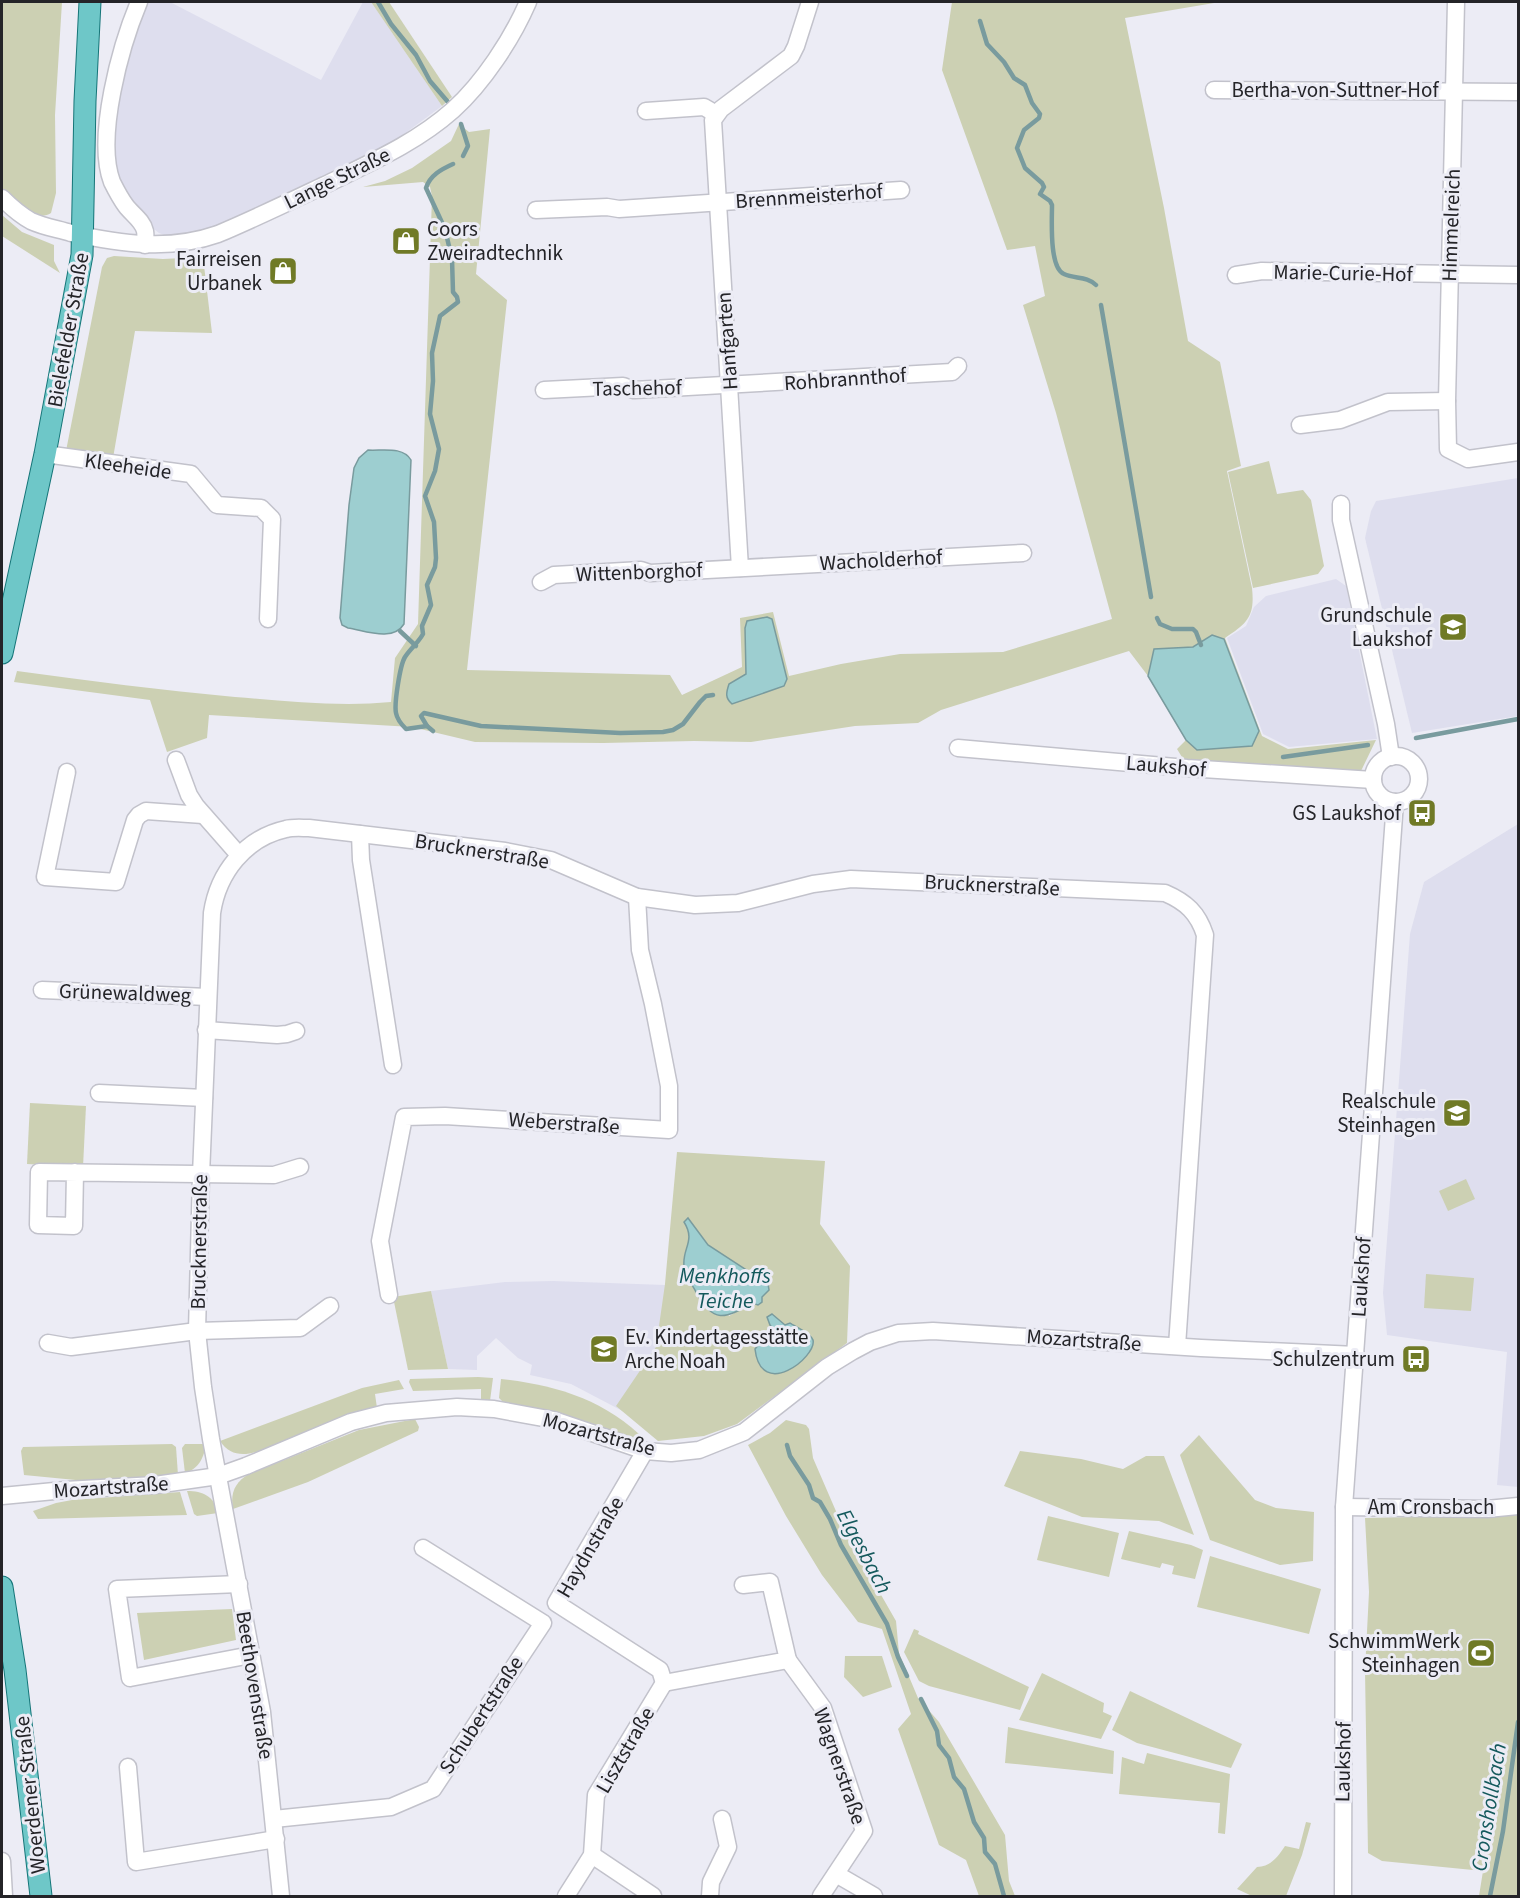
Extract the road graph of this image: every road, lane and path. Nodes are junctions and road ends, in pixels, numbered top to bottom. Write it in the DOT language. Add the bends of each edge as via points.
graph roads {
  1 [pos="90,2"];
  2 [pos="139,2"];
  3 [pos="528,2"];
  4 [pos="810,2"];
  5 [pos="1456,2"];
  6 [pos="1214,90"];
  7 [pos="1455,90"];
  8 [pos="1518,92"];
  9 [pos="646,111"];
  10 [pos="716,114"];
  11 [pos="901,189"];
  12 [pos="2,198"];
  13 [pos="718,203"];
  14 [pos="536,210"];
  15 [pos="84,236"];
  16 [pos="145,245"];
  17 [pos="1236,275"];
  18 [pos="1450,275"];
  19 [pos="1518,275"];
  20 [pos="958,366"];
  21 [pos="730,386"];
  22 [pos="544,390"];
  23 [pos="1447,401"];
  24 [pos="1300,425"];
  25 [pos="1518,452"];
  26 [pos="45,454"];
  27 [pos="1341,504"];
  28 [pos="1023,553"];
  29 [pos="740,568"];
  30 [pos="541,582"];
  31 [pos="268,619"];
  32 [pos="2,654"];
  33 [pos="958,748"];
  34 [pos="1391,757"];
  35 [pos="176,760"];
  36 [pos="67,772"];
  37 [pos="1373,780"];
  38 [pos="1395,802"];
  39 [pos="203,815"];
  40 [pos="360,834"];
  41 [pos="239,855"];
  42 [pos="637,897"];
  43 [pos="42,990"];
  44 [pos="208,996"];
  45 [pos="206,1030"];
  46 [pos="296,1030"];
  47 [pos="393,1065"];
  48 [pos="99,1093"];
  49 [pos="204,1098"];
  50 [pos="300,1167"];
  51 [pos="75,1172"];
  52 [pos="201,1174"];
  53 [pos="389,1295"];
  54 [pos="330,1306"];
  55 [pos="197,1331"];
  56 [pos="48,1343"];
  57 [pos="1177,1346"];
  58 [pos="1356,1355"];
  59 [pos="645,1451"];
  60 [pos="219,1476"];
  61 [pos="2,1496"];
  62 [pos="1518,1506"];
  63 [pos="1344,1507"];
  64 [pos="423,1548"];
  65 [pos="239,1584"];
  66 [pos="743,1586"];
  67 [pos="2,1587"];
  68 [pos="251,1655"];
  69 [pos="788,1660"];
  70 [pos="664,1683"];
  71 [pos="128,1767"];
  72 [pos="274,1819"];
  73 [pos="722,1819"];
  74 [pos="276,1839"];
  75 [pos="592,1856"];
  76 [pos="2,1861"];
  77 [pos="836,1874"];
  78 [pos="649,1895"];
  79 [pos="4,1896"];
  80 [pos="41,1896"];
  81 [pos="281,1896"];
  82 [pos="566,1896"];
  83 [pos="710,1896"];
  84 [pos="821,1896"];
  85 [pos="874,1896"];
  86 [pos="1343,1896"];
  1 -- 15 [label="main road, Bielefelder Straße"];
  2 -- 16 [label="street" via="116,72 108,155 114,186 144,227"];
  3 -- 16 [label="street, Lange Straße" via="506,44 464,99 411,142 218,234 180,244"];
  4 -- 10 [label="street" via="791,57"];
  5 -- 7 [label="street, Himmelreich"];
  6 -- 7 [label="street, Bertha-von-Suttner-Hof"];
  7 -- 8 [label="street, Bertha-von-Suttner-Hof"];
  7 -- 18 [label="street, Himmelreich"];
  9 -- 10 [label="street" via="704,107"];
  10 -- 13 [label="street, Hanfgarten" via="713,120"];
  11 -- 13 [label="street, Brennmeisterhof"];
  12 -- 15 [label="street, Lange Straße" via="33,222"];
  13 -- 14 [label="street, Brennmeisterhof"];
  13 -- 21 [label="street, Hanfgarten"];
  15 -- 16 [label="street, Lange Straße"];
  15 -- 26 [label="main road, Bielefelder Straße"];
  17 -- 18 [label="street, Marie-Curie-Hof"];
  18 -- 19 [label="street, Marie-Curie-Hof"];
  18 -- 23 [label="street, Himmelreich"];
  20 -- 21 [label="street, Rohbrannthof" via="952,372"];
  21 -- 22 [label="street, Taschehof"];
  21 -- 29 [label="street, Hanfgarten"];
  23 -- 24 [label="street" via="1388,402 1340,420"];
  23 -- 25 [label="street, Himmelreich" via="1448,449 1468,459"];
  26 -- 31 [label="street, Kleeheide" via="191,474 217,505 261,508 272,519"];
  26 -- 32 [label="main road, Bielefelder Straße"];
  27 -- 34 [label="street" via="1341,520"];
  28 -- 29 [label="street, Wacholderhof"];
  29 -- 30 [label="street, Wittenborghof" via="554,575"];
  33 -- 37 [label="street, Laukshof"];
  34 -- 37 [label="street" via="1376,768"];
  34 -- 38 [label="street" via="1413,764 1418,777 1418,785 1409,797"];
  35 -- 39 [label="street" via="189,795"];
  36 -- 39 [label="street" via="45,877 116,882 139,815 146,811"];
  37 -- 38 [label="street" via="1378,793"];
  38 -- 58 [label="street, Laukshof"];
  39 -- 41 [label="street"];
  40 -- 41 [label="street, Brucknerstraße" via="288,828 263,837"];
  40 -- 42 [label="street, Brucknerstraße" via="551,860"];
  40 -- 47 [label="street"];
  41 -- 44 [label="street, Brucknerstraße" via="224,875 214,901"];
  42 -- 53 [label="street, Weberstraße" via="640,950 669,1086 669,1130 445,1116 404,1117 380,1241"];
  42 -- 57 [label="street, Brucknerstraße" via="695,905 738,903 813,884 851,879 1165,893 1192,909 1205,935"];
  43 -- 44 [label="street, Grünewaldweg"];
  44 -- 45 [label="street, Brucknerstraße"];
  45 -- 46 [label="street" via="277,1035"];
  45 -- 49 [label="street, Brucknerstraße"];
  48 -- 49 [label="street"];
  49 -- 52 [label="street, Brucknerstraße"];
  50 -- 52 [label="street" via="274,1175"];
  51 -- 52 [label="street"];
  52 -- 55 [label="street, Brucknerstraße"];
  54 -- 55 [label="street" via="300,1328"];
  55 -- 56 [label="street" via="86,1346"];
  55 -- 60 [label="street, Brucknerstraße"];
  57 -- 58 [label="street, Mozartstraße"];
  57 -- 59 [label="street, Mozartstraße" via="933,1330 898,1333 870,1342 827,1367 744,1432 699,1450"];
  58 -- 63 [label="street, Laukshof"];
  59 -- 60 [label="street, Mozartstraße" via="554,1420 457,1407 386,1413 351,1422"];
  59 -- 70 [label="street, Haydnstraße" via="555,1603 660,1670"];
  60 -- 61 [label="street, Mozartstraße" via="155,1485"];
  60 -- 65 [label="street, Beethovenstraße"];
  62 -- 63 [label="street, Am Cronsbach"];
  63 -- 86 [label="street, Laukshof"];
  64 -- 72 [label="street, Schubertstraße" via="543,1623 433,1789 391,1807"];
  65 -- 68 [label="street, Beethovenstraße"];
  65 -- 68 [label="street" via="117,1589 130,1678"];
  66 -- 69 [label="street" via="770,1582"];
  67 -- 80 [label="main road, Woerdener Straße"];
  68 -- 72 [label="street, Beethovenstraße"];
  69 -- 70 [label="street"];
  69 -- 77 [label="street, Wagnerstraße" via="823,1708 864,1831"];
  70 -- 75 [label="street, Lisztstraße" via="596,1795"];
  71 -- 74 [label="street" via="136,1862"];
  72 -- 74 [label="street, Beethovenstraße"];
  73 -- 83 [label="street" via="728,1847 711,1882"];
  74 -- 81 [label="street, Beethovenstraße"];
  75 -- 78 [label="street"];
  75 -- 82 [label="street, Lisztstraße"];
  76 -- 79 [label="street"];
  77 -- 84 [label="street, Wagnerstraße"];
  77 -- 85 [label="street"];
}
